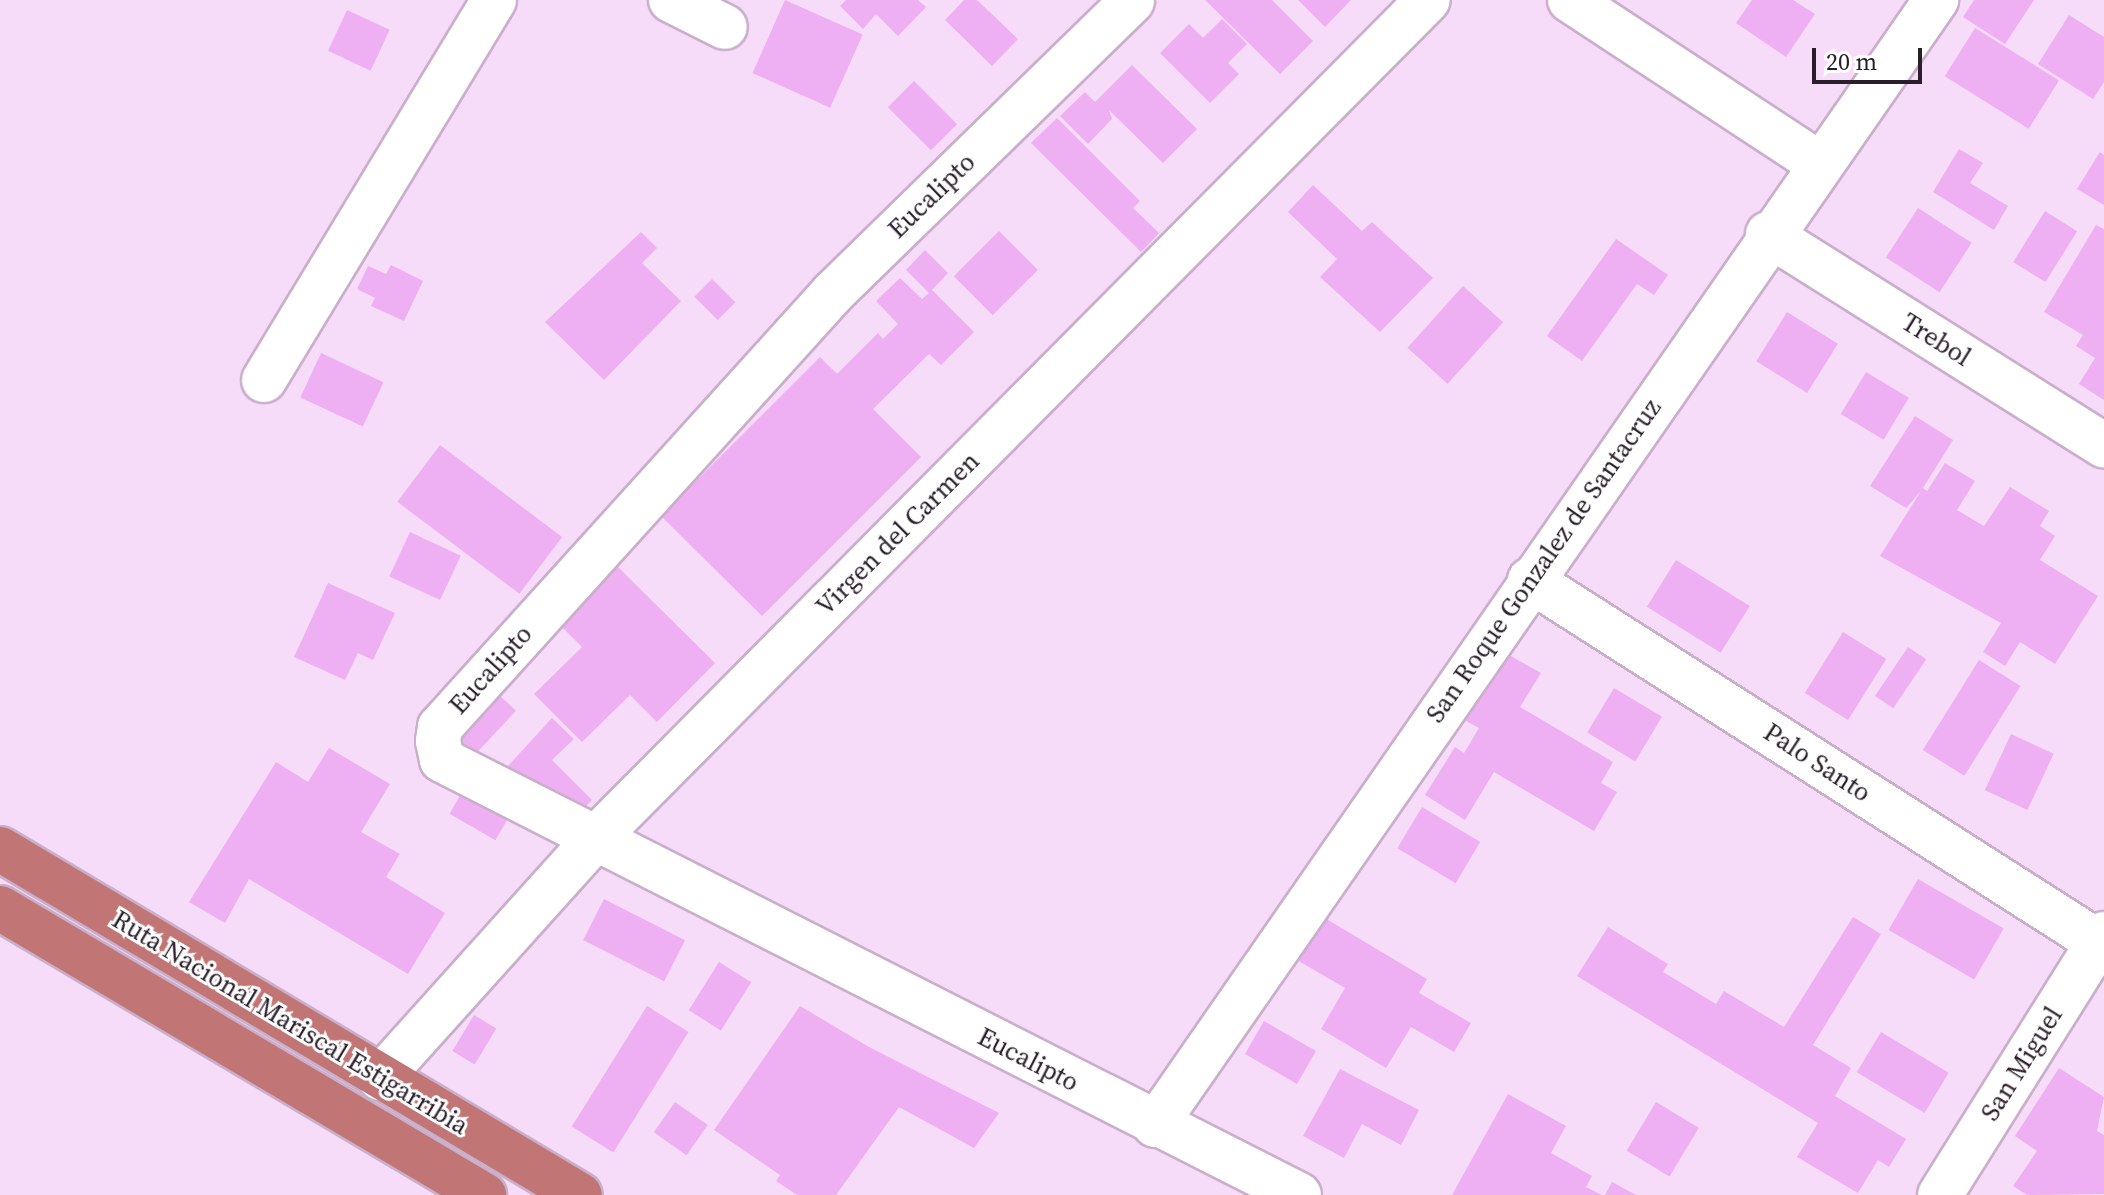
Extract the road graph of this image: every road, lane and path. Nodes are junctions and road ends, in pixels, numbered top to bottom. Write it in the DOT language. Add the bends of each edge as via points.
graph roads {
  1 [pos="494,0"];
  2 [pos="671,0"];
  3 [pos="1428,0"];
  4 [pos="1570,0"];
  5 [pos="1936,0"];
  6 [pos="1132,1"];
  7 [pos="725,27"];
  8 [pos="1818,163"];
  9 [pos="1768,234"];
  10 [pos="264,380"];
  11 [pos="2104,446"];
  12 [pos="1530,580"];
  13 [pos="597,837"];
  14 [pos="0,849"];
  15 [pos="0,908"];
  16 [pos="2102,941"];
  17 [pos="380,1078"];
  18 [pos="1155,1125"];
  19 [pos="483,1195"];
  20 [pos="580,1195"];
  21 [pos="1299,1195"];
  22 [pos="1940,1195"];
  1 -- 10 [label="street"];
  2 -- 7 [label="street"];
  3 -- 13 [label="street, Virgen del Carmen"];
  4 -- 8 [label="street"];
  5 -- 8 [label="street, San Roque Gonzalez de Santacruz"];
  6 -- 13 [label="street, Eucalipto" via="832,294 440,727 442,760"];
  8 -- 9 [label="street, San Roque Gonzalez de Santacruz"];
  9 -- 11 [label="street, Trebol"];
  9 -- 12 [label="street, San Roque Gonzalez de Santacruz"];
  12 -- 16 [label="street, Palo Santo"];
  12 -- 18 [label="street, San Roque Gonzalez de Santacruz"];
  13 -- 17 [label="street, Virgen del Carmen"];
  13 -- 18 [label="street, Eucalipto"];
  14 -- 17 [label="highway, Ruta Nacional Mariscal Estigarribia"];
  15 -- 19 [label="highway, Ruta Nacional Mariscal Estigarribia"];
  16 -- 22 [label="street, San Miguel"];
  17 -- 20 [label="highway, Ruta Nacional Mariscal Estigarribia"];
  18 -- 21 [label="street, Eucalipto"];
}
